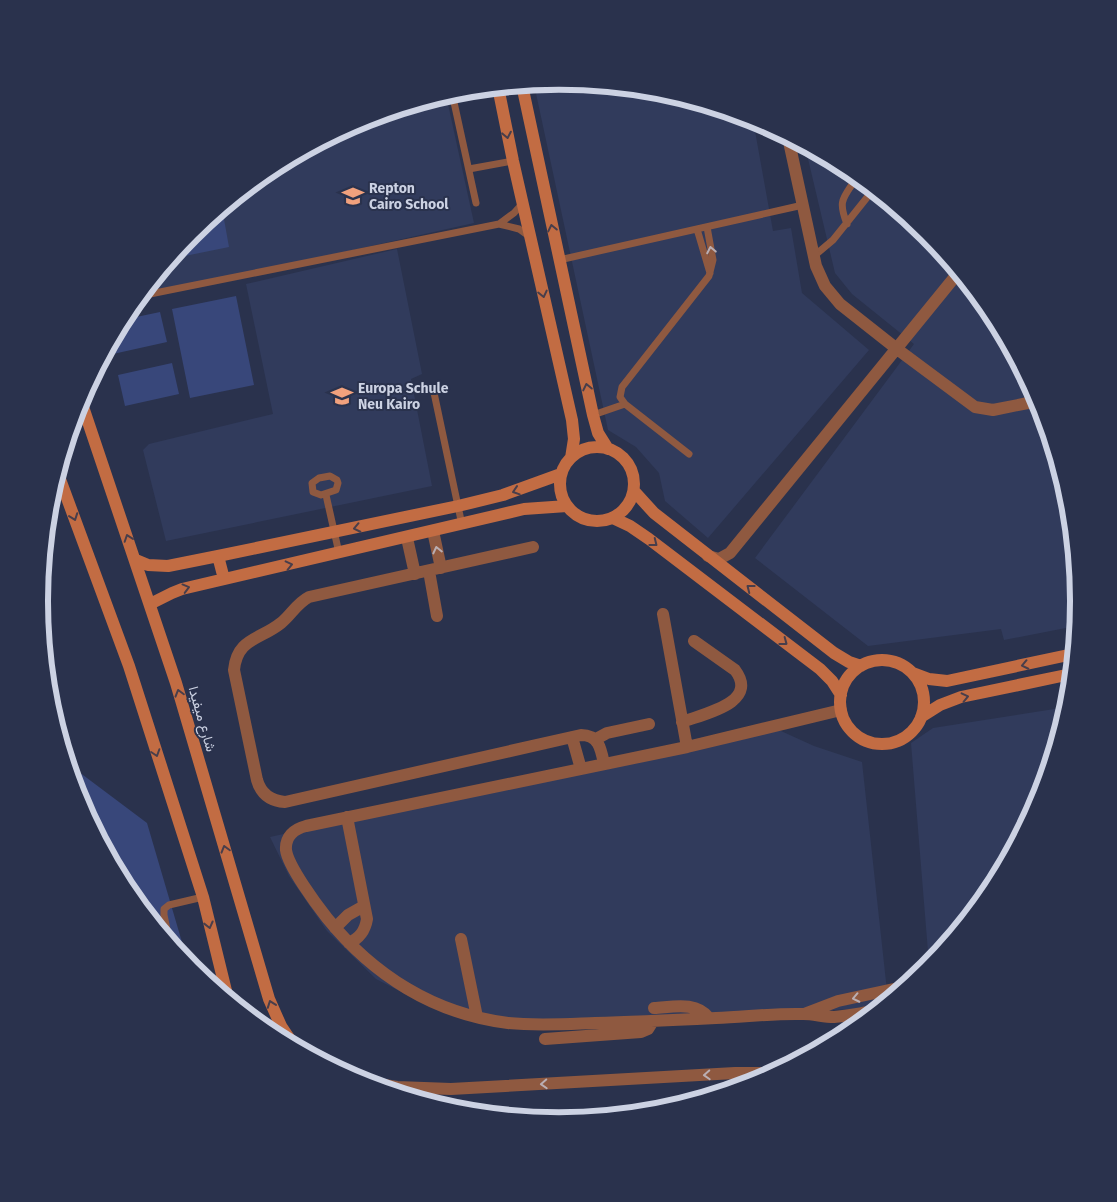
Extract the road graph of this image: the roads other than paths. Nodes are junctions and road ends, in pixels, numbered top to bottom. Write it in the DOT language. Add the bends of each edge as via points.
graph roads {
  1 [pos="523,91"];
  2 [pos="499,93"];
  3 [pos="454,101"];
  4 [pos="790,146"];
  5 [pos="512,161"];
  6 [pos="469,169"];
  7 [pos="853,184"];
  8 [pos="869,195"];
  9 [pos="476,203"];
  10 [pos="522,204"];
  11 [pos="803,205"];
  12 [pos="498,224"];
  13 [pos="846,224"];
  14 [pos="707,227"];
  15 [pos="697,229"];
  16 [pos="530,237"];
  17 [pos="814,256"];
  18 [pos="559,260"];
  19 [pos="710,273"];
  20 [pos="954,278"];
  21 [pos="150,294"];
  22 [pos="897,349"];
  23 [pos="433,388"];
  24 [pos="1030,403"];
  25 [pos="625,404"];
  26 [pos="84,410"];
  27 [pos="593,415"];
  28 [pos="608,449"];
  29 [pos="690,454"];
  30 [pos="571,458"];
  31 [pos="561,474"];
  32 [pos="61,483"];
  33 [pos="634,491"];
  34 [pos="326,494"];
  35 [pos="458,506"];
  36 [pos="567,506"];
  37 [pos="613,518"];
  38 [pos="462,525"];
  39 [pos="334,532"];
  40 [pos="433,532"];
  41 [pos="407,538"];
  42 [pos="264,547"];
  43 [pos="533,547"];
  44 [pos="339,553"];
  45 [pos="218,556"];
  46 [pos="712,559"];
  47 [pos="136,560"];
  48 [pos="270,569"];
  49 [pos="435,570"];
  50 [pos="415,574"];
  51 [pos="224,579"];
  52 [pos="703,581"];
  53 [pos="150,604"];
  54 [pos="663,614"];
  55 [pos="437,616"];
  56 [pos="694,640"];
  57 [pos="1066,656"];
  58 [pos="861,666"];
  59 [pos="913,673"];
  60 [pos="1064,676"];
  61 [pos="841,695"];
  62 [pos="841,710"];
  63 [pos="921,717"];
  64 [pos="682,722"];
  65 [pos="648,724"];
  66 [pos="572,737"];
  67 [pos="596,739"];
  68 [pos="687,747"];
  69 [pos="604,764"];
  70 [pos="581,769"];
  71 [pos="348,817"];
  72 [pos="202,898"];
  73 [pos="364,906"];
  74 [pos="335,928"];
  75 [pos="167,929"];
  76 [pos="461,939"];
  77 [pos="349,943"];
  78 [pos="225,988"];
  79 [pos="889,990"];
  80 [pos="654,1008"];
  81 [pos="860,1013"];
  82 [pos="804,1014"];
  83 [pos="477,1017"];
  84 [pos="709,1018"];
  85 [pos="653,1021"];
  86 [pos="278,1028"];
  87 [pos="545,1039"];
  88 [pos="754,1073"];
  89 [pos="401,1087"];
  18 -- 1 [label="street, one-way"];
  2 -- 5 [label="street, one-way"];
  3 -- 6 [label="lane"];
  4 -- 11 [label="street"];
  5 -- 6 [label="lane"];
  5 -- 10 [label="street"];
  6 -- 9 [label="lane"];
  7 -- 13 [label="lane" via="841,202"];
  8 -- 13 [label="lane"];
  10 -- 12 [label="lane"];
  10 -- 16 [label="street"];
  11 -- 14 [label="lane"];
  11 -- 17 [label="street"];
  12 -- 16 [label="lane" via="518,229"];
  12 -- 21 [label="lane"];
  13 -- 17 [label="lane"];
  14 -- 15 [label="lane"];
  19 -- 14 [label="lane, one-way" via="713,260"];
  15 -- 18 [label="lane"];
  15 -- 19 [label="lane"];
  16 -- 30 [label="street, one-way" via="572,420"];
  17 -- 22 [label="street" via="820,277 831,295"];
  27 -- 18 [label="street, one-way"];
  19 -- 25 [label="lane" via="622,387 620,397"];
  20 -- 22 [label="street"];
  22 -- 24 [label="street" via="975,407 993,410"];
  22 -- 46 [label="street" via="730,553"];
  23 -- 35 [label="lane"];
  25 -- 27 [label="lane"];
  25 -- 29 [label="lane"];
  47 -- 26 [label="street, شارع ميفيدا, one-way"];
  27 -- 28 [label="street"];
  28 -- 30 [label="street" via="582,450"];
  28 -- 33 [label="street" via="624,458 629,465"];
  30 -- 31 [label="street"];
  31 -- 35 [label="street, one-way" via="503,495"];
  31 -- 36 [label="street" via="561,490"];
  32 -- 72 [label="street, one-way" via="129,666"];
  33 -- 37 [label="street" via="630,502"];
  33 -- 46 [label="street" via="654,514"];
  34 -- 39 [label="lane"];
  35 -- 38 [label="lane"];
  35 -- 39 [label="street, one-way"];
  36 -- 37 [label="street" via="582,519 603,521"];
  36 -- 38 [label="street" via="524,509"];
  37 -- 52 [label="street, one-way" via="649,539"];
  38 -- 40 [label="street"];
  39 -- 42 [label="street"];
  39 -- 44 [label="lane"];
  40 -- 41 [label="street"];
  49 -- 40 [label="street, one-way"];
  41 -- 44 [label="street"];
  41 -- 50 [label="street"];
  42 -- 45 [label="street"];
  42 -- 48 [label="street"];
  43 -- 49 [label="street"];
  48 -- 44 [label="street, one-way"];
  45 -- 47 [label="street" via="168,566 148,565"];
  45 -- 51 [label="street"];
  46 -- 52 [label="street"];
  58 -- 46 [label="street, one-way" via="838,657"];
  47 -- 53 [label="street, شارع ميفيدا"];
  48 -- 51 [label="street"];
  49 -- 50 [label="street"];
  49 -- 55 [label="street"];
  50 -- 66 [label="street" via="309,597 280,624 251,640 241,650 235,663 235,677 256,780 264,794 285,802"];
  53 -- 51 [label="street, one-way" via="172,592"];
  52 -- 61 [label="street, one-way" via="820,669"];
  86 -- 53 [label="street, شارع ميفيدا, one-way"];
  54 -- 64 [label="street"];
  56 -- 64 [label="street" via="735,670 741,687 730,703"];
  57 -- 59 [label="street, one-way" via="956,680 929,679"];
  58 -- 59 [label="street" via="888,660"];
  58 -- 61 [label="street" via="850,675"];
  59 -- 63 [label="street" via="924,698"];
  63 -- 60 [label="street, one-way" via="956,699"];
  61 -- 62 [label="street"];
  62 -- 63 [label="street" via="853,732 867,741 885,744 903,738"];
  62 -- 68 [label="street"];
  64 -- 68 [label="street"];
  65 -- 67 [label="street" via="614,731"];
  66 -- 67 [label="street" via="586,735"];
  66 -- 70 [label="street"];
  67 -- 69 [label="street"];
  68 -- 69 [label="street"];
  69 -- 70 [label="street"];
  70 -- 71 [label="street"];
  71 -- 73 [label="street"];
  71 -- 74 [label="street" via="296,830 288,838 286,848 306,889"];
  72 -- 75 [label="lane" via="168,905 163,912"];
  72 -- 78 [label="street, one-way"];
  73 -- 74 [label="street"];
  73 -- 77 [label="street" via="366,925 360,936"];
  74 -- 77 [label="street"];
  76 -- 83 [label="street"];
  77 -- 83 [label="street" via="380,971 413,993"];
  79 -- 82 [label="street, one-way"];
  80 -- 84 [label="street" via="691,1007"];
  81 -- 82 [label="street" via="834,1017"];
  82 -- 84 [label="street"];
  83 -- 85 [label="street" via="526,1024"];
  84 -- 85 [label="street"];
  85 -- 87 [label="street" via="641,1032"];
  88 -- 89 [label="street, one-way" via="452,1089"];
}
